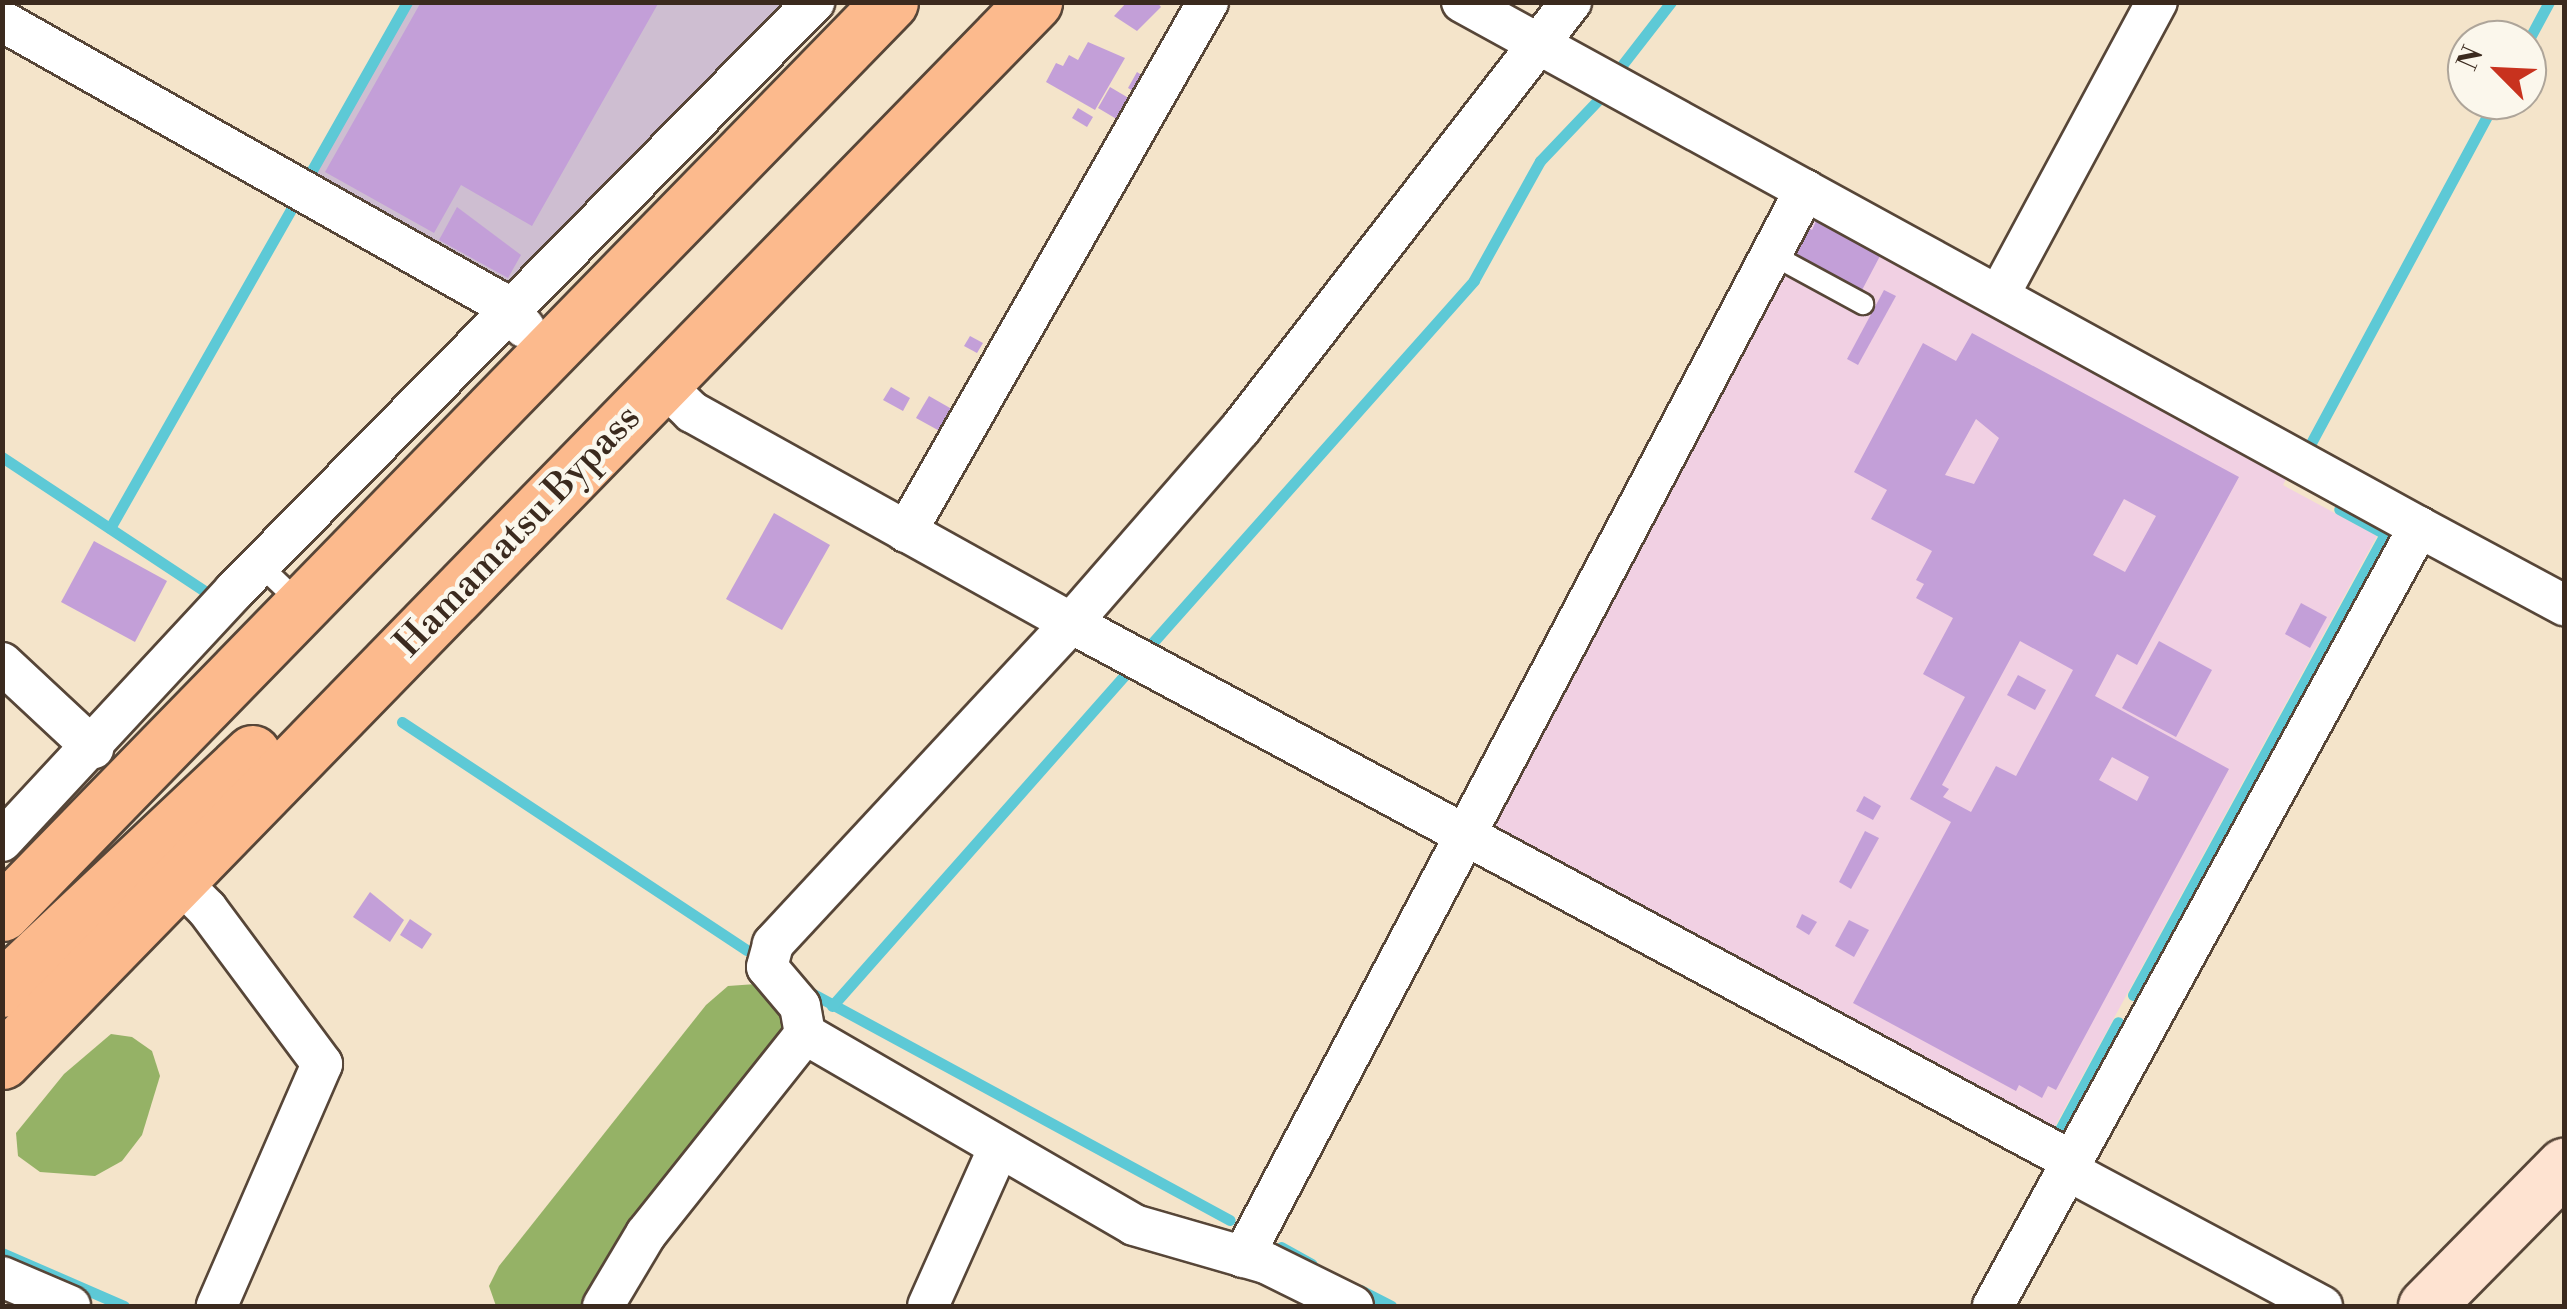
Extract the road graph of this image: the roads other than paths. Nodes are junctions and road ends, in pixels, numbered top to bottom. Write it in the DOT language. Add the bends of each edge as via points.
graph roads {
  1 [pos="12,2"];
  2 [pos="1034,2"];
  3 [pos="1208,2"];
  4 [pos="1462,2"];
  5 [pos="1571,2"];
  6 [pos="2156,2"];
  7 [pos="844,12"];
  8 [pos="2,20"];
  9 [pos="1540,46"];
  10 [pos="1805,190"];
  11 [pos="1771,254"];
  12 [pos="586,272"];
  13 [pos="1999,295"];
  14 [pos="1863,304"];
  15 [pos="508,311"];
  16 [pos="549,352"];
  17 [pos="480,381"];
  18 [pos="662,383"];
  19 [pos="600,447"];
  20 [pos="385,478"];
  21 [pos="2419,527"];
  22 [pos="906,532"];
  23 [pos="260,564"];
  24 [pos="2564,605"];
  25 [pos="302,606"];
  26 [pos="1071,624"];
  27 [pos="2,663"];
  28 [pos="93,748"];
  29 [pos="1465,835"];
  30 [pos="2,841"];
  31 [pos="178,880"];
  32 [pos="2,913"];
  33 [pos="2,989"];
  34 [pos="805,1034"];
  35 [pos="2,1062"];
  36 [pos="997,1152"];
  37 [pos="2070,1165"];
  38 [pos="2564,1166"];
  39 [pos="1243,1257"];
  40 [pos="2,1277"];
  41 [pos="1295,1292"];
  42 [pos="70,1306"];
  43 [pos="217,1306"];
  44 [pos="603,1306"];
  45 [pos="928,1306"];
  46 [pos="1353,1306"];
  47 [pos="1993,1306"];
  48 [pos="2322,1306"];
  49 [pos="2426,1306"];
  1 -- 8 [label="street"];
  2 -- 18 [label="highway, Hamamatsu Bypass"];
  3 -- 22 [label="street"];
  4 -- 9 [label="street"];
  5 -- 9 [label="street"];
  6 -- 13 [label="street"];
  7 -- 12 [label="highway"];
  8 -- 15 [label="street"];
  9 -- 10 [label="street"];
  9 -- 26 [label="street" via="1278,384"];
  10 -- 11 [label="street"];
  10 -- 13 [label="street"];
  11 -- 14 [label="lane"];
  11 -- 29 [label="street"];
  12 -- 15 [label="street"];
  12 -- 16 [label="highway"];
  13 -- 21 [label="street"];
  15 -- 16 [label="street"];
  15 -- 17 [label="street"];
  16 -- 17 [label="highway"];
  17 -- 20 [label="highway"];
  18 -- 19 [label="highway, Hamamatsu Bypass"];
  18 -- 22 [label="street" via="692,412"];
  19 -- 31 [label="highway, Hamamatsu Bypass"];
  19 -- 33 [label="highway" via="313,697"];
  20 -- 23 [label="street"];
  20 -- 25 [label="highway"];
  21 -- 24 [label="street"];
  21 -- 37 [label="street"];
  22 -- 26 [label="street"];
  23 -- 25 [label="lane"];
  23 -- 28 [label="street"];
  25 -- 32 [label="highway"];
  26 -- 29 [label="street"];
  26 -- 34 [label="street" via="774,944 767,967 800,1006"];
  27 -- 28 [label="street"];
  28 -- 30 [label="street"];
  29 -- 37 [label="street"];
  29 -- 39 [label="street"];
  31 -- 35 [label="highway, Hamamatsu Bypass"];
  31 -- 43 [label="street" via="322,1064"];
  34 -- 36 [label="street"];
  34 -- 44 [label="street" via="646,1234"];
  36 -- 39 [label="street" via="1165,1240"];
  36 -- 45 [label="street"];
  37 -- 47 [label="street"];
  37 -- 48 [label="street"];
  38 -- 49 [label="street"];
  39 -- 41 [label="street"];
  40 -- 42 [label="street"];
  41 -- 46 [label="street"];
}
